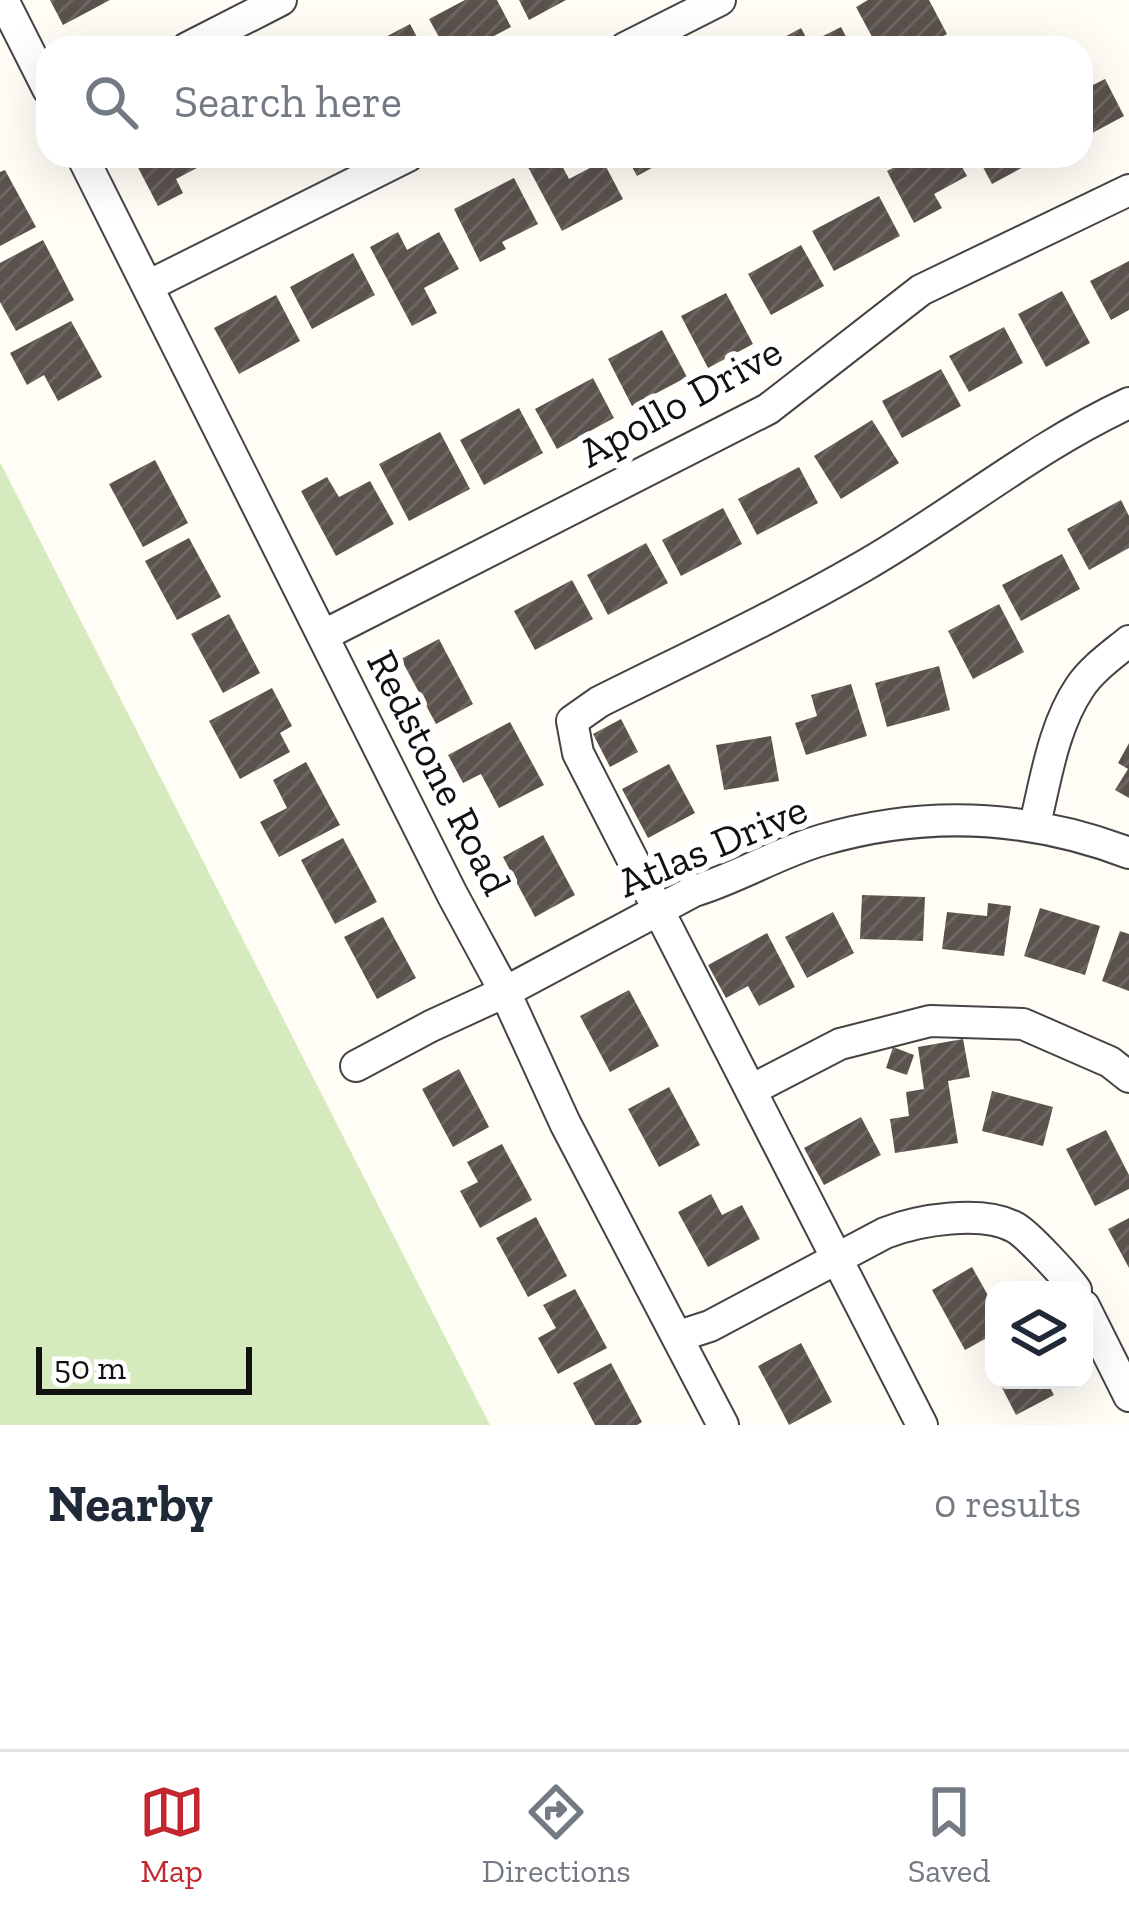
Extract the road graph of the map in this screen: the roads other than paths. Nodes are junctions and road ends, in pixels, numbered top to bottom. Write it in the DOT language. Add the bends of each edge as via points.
graph roads {
  1 [pos="3,0"];
  2 [pos="281,0"];
  3 [pos="720,0"];
  4 [pos="210,36"];
  5 [pos="649,36"];
  6 [pos="36,65"];
  7 [pos="88,168"];
  8 [pos="384,168"];
  9 [pos="1129,190"];
  10 [pos="148,286"];
  11 [pos="1129,403"];
  12 [pos="324,635"];
  13 [pos="1129,641"];
  14 [pos="1035,824"];
  15 [pos="1129,853"];
  16 [pos="659,910"];
  17 [pos="505,992"];
  18 [pos="356,1066"];
  19 [pos="1129,1077"];
  20 [pos="751,1090"];
  21 [pos="837,1258"];
  22 [pos="1067,1281"];
  23 [pos="1093,1324"];
  24 [pos="679,1336"];
  25 [pos="1129,1396"];
  26 [pos="723,1425"];
  27 [pos="922,1425"];
  1 -- 6 [label="street"];
  2 -- 4 [label="street"];
  3 -- 5 [label="street"];
  7 -- 10 [label="street, Redstone Road"];
  8 -- 10 [label="street"];
  9 -- 12 [label="street, Apollo Drive" via="921,290 768,409"];
  10 -- 12 [label="street, Redstone Road"];
  11 -- 16 [label="street" via="1085,423 863,567 572,721 578,753"];
  12 -- 17 [label="street, Redstone Road"];
  13 -- 14 [label="street" via="1080,686 1060,724"];
  14 -- 15 [label="street, Atlas Drive"];
  14 -- 16 [label="street, Atlas Drive" via="905,822 823,840"];
  16 -- 17 [label="street, Atlas Drive"];
  16 -- 20 [label="street"];
  17 -- 18 [label="street, Atlas Drive"];
  17 -- 24 [label="street, Redstone Road" via="565,1124"];
  19 -- 20 [label="street" via="1023,1024 931,1022 840,1044"];
  20 -- 21 [label="street"];
  21 -- 22 [label="street" via="916,1221 983,1219 1016,1228"];
  21 -- 24 [label="street"];
  21 -- 27 [label="street"];
  23 -- 25 [label="street"];
  24 -- 26 [label="street, Redstone Road"];
}
